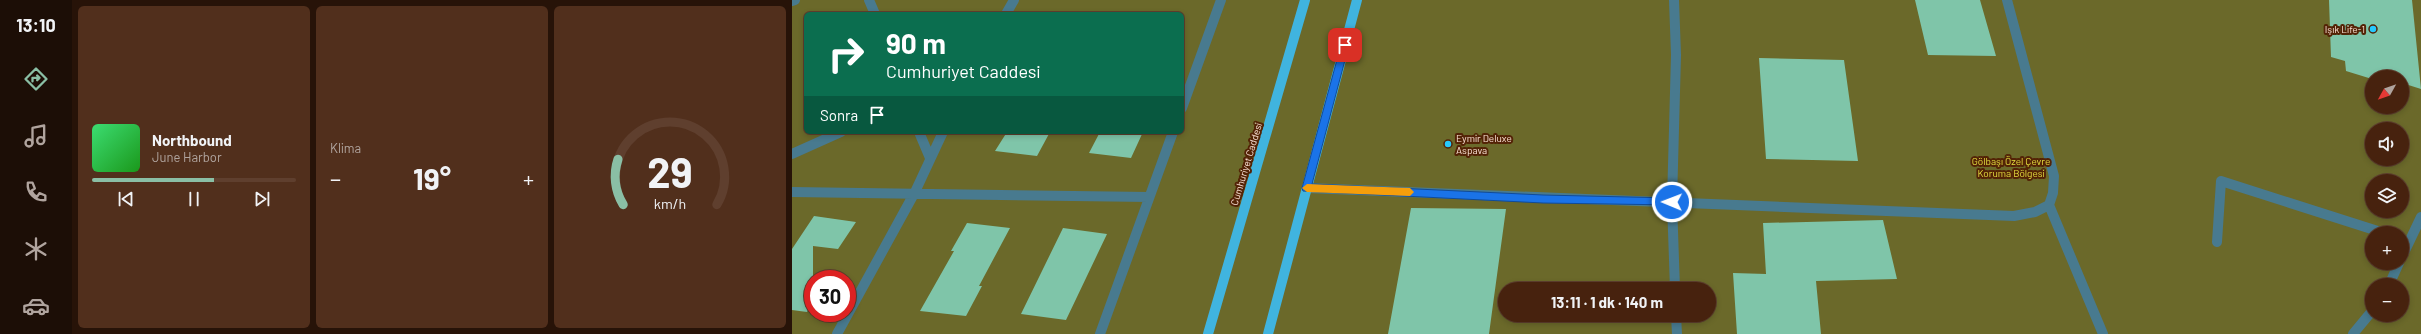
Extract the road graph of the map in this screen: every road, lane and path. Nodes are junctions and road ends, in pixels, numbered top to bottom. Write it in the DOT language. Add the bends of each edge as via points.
graph roads {
  1 [pos="795,0"];
  2 [pos="870,0"];
  3 [pos="1014,0"];
  4 [pos="1221,0"];
  5 [pos="1305,0"];
  6 [pos="1357,0"];
  7 [pos="1674,0"];
  8 [pos="2007,0"];
  9 [pos="792,1"];
  10 [pos="874,12"];
  11 [pos="1007,12"];
  12 [pos="1184,102"];
  13 [pos="837,134"];
  14 [pos="920,134"];
  15 [pos="942,134"];
  16 [pos="1172,134"];
  17 [pos="792,154"];
  18 [pos="930,158"];
  19 [pos="1307,188"];
  20 [pos="792,192"];
  21 [pos="916,192"];
  22 [pos="1149,197"];
  23 [pos="1672,202"];
  24 [pos="2049,205"];
  25 [pos="2421,217"];
  26 [pos="2365,227"];
  27 [pos="2409,235"];
  28 [pos="2217,242"];
  29 [pos="1675,282"];
  30 [pos="2365,319"];
  31 [pos="1676,322"];
  32 [pos="837,334"];
  33 [pos="1100,334"];
  34 [pos="1208,334"];
  35 [pos="1268,334"];
  36 [pos="1677,334"];
  37 [pos="2103,334"];
  38 [pos="2353,334"];
  1 -- 9 [label="street"];
  2 -- 10 [label="street"];
  3 -- 11 [label="street"];
  4 -- 12 [label="street"];
  5 -- 34 [label="main road, Cumhuriyet Caddesi"];
  6 -- 19 [label="main road"];
  7 -- 23 [label="street" via="1675,165"];
  8 -- 24 [label="street" via="2054,176"];
  13 -- 17 [label="street"];
  14 -- 18 [label="street"];
  15 -- 18 [label="street"];
  16 -- 22 [label="street"];
  18 -- 21 [label="street"];
  19 -- 23 [label="street"];
  19 -- 35 [label="main road"];
  20 -- 21 [label="street"];
  21 -- 22 [label="street"];
  21 -- 32 [label="street"];
  22 -- 33 [label="street"];
  23 -- 24 [label="street" via="2014,216 2035,212"];
  23 -- 29 [label="street"];
  24 -- 37 [label="street"];
  25 -- 27 [label="street"];
  26 -- 28 [label="street" via="2222,181"];
  30 -- 38 [label="street"];
  31 -- 36 [label="street"];
}
